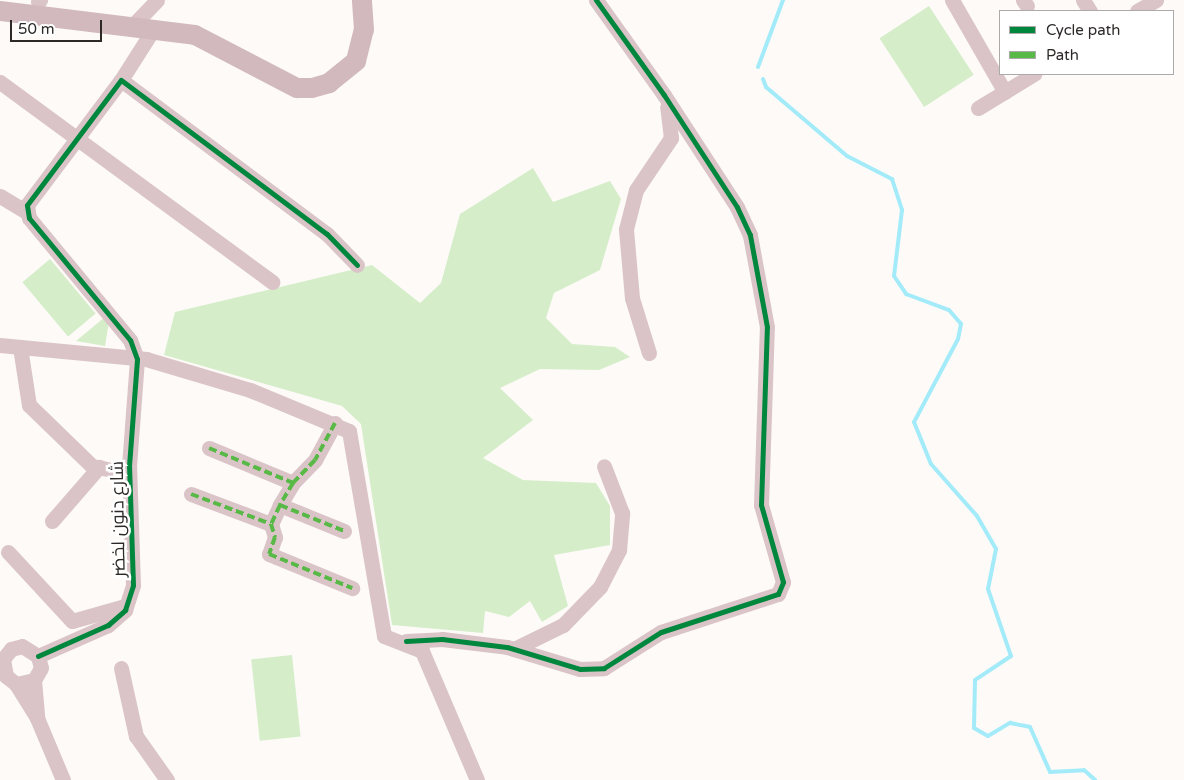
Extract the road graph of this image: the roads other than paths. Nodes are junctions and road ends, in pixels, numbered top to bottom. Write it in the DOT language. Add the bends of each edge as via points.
graph roads {
  1 [pos="157,0"];
  2 [pos="362,0"];
  3 [pos="596,0"];
  4 [pos="952,0"];
  5 [pos="1156,0"];
  6 [pos="37,1"];
  7 [pos="1139,10"];
  8 [pos="0,11"];
  9 [pos="96,20"];
  10 [pos="134,24"];
  11 [pos="154,28"];
  12 [pos="1032,75"];
  13 [pos="120,80"];
  14 [pos="0,82"];
  15 [pos="1005,92"];
  16 [pos="664,96"];
  17 [pos="978,108"];
  18 [pos="79,140"];
  19 [pos="0,196"];
  20 [pos="27,212"];
  21 [pos="357,264"];
  22 [pos="272,282"];
  23 [pos="0,345"];
  24 [pos="20,347"];
  25 [pos="649,353"];
  26 [pos="137,359"];
  27 [pos="335,424"];
  28 [pos="209,448"];
  29 [pos="604,466"];
  30 [pos="98,467"];
  31 [pos="129,473"];
  32 [pos="293,482"];
  33 [pos="191,494"];
  34 [pos="280,505"];
  35 [pos="52,521"];
  36 [pos="271,524"];
  37 [pos="344,531"];
  38 [pos="8,552"];
  39 [pos="352,588"];
  40 [pos="126,605"];
  41 [pos="406,641"];
  42 [pos="5,648"];
  43 [pos="514,649"];
  44 [pos="38,656"];
  45 [pos="1,668"];
  46 [pos="121,668"];
  47 [pos="34,680"];
  48 [pos="16,684"];
  49 [pos="37,718"];
  50 [pos="63,780"];
  51 [pos="167,780"];
  52 [pos="478,780"];
  1 -- 10 [label="street"];
  2 -- 11 [label="main road" via="364,30 356,61 329,83 312,88 297,88 195,35"];
  3 -- 16 [label="street"];
  4 -- 15 [label="street"];
  5 -- 7 [label="street"];
  6 -- 9 [label="main road"];
  8 -- 9 [label="main road"];
  9 -- 10 [label="main road"];
  10 -- 11 [label="main road"];
  11 -- 13 [label="street"];
  12 -- 15 [label="street"];
  13 -- 18 [label="street"];
  13 -- 21 [label="street" via="327,234"];
  14 -- 18 [label="street"];
  15 -- 17 [label="street"];
  16 -- 25 [label="street" via="671,138 636,190 626,229 632,298"];
  16 -- 43 [label="street" via="737,207 758,264 768,337 761,505 783,582 778,594 661,632 604,668 580,669"];
  18 -- 20 [label="street" via="29,199"];
  18 -- 22 [label="street"];
  19 -- 20 [label="street"];
  20 -- 26 [label="street" via="130,340"];
  23 -- 24 [label="street"];
  24 -- 26 [label="street"];
  24 -- 30 [label="street" via="29,405 92,466"];
  26 -- 27 [label="street" via="250,390"];
  26 -- 31 [label="street, شارع دنون لخضر"];
  27 -- 32 [label="street" via="315,460"];
  27 -- 41 [label="street" via="349,432 354,442 384,636"];
  28 -- 32 [label="street"];
  29 -- 43 [label="street" via="622,513 619,550 600,587 563,625"];
  30 -- 31 [label="street"];
  30 -- 35 [label="street"];
  31 -- 40 [label="street, شارع دنون لخضر" via="133,585"];
  32 -- 34 [label="street"];
  33 -- 36 [label="street"];
  34 -- 36 [label="street"];
  34 -- 37 [label="street"];
  36 -- 39 [label="street" via="275,537 271,558"];
  38 -- 40 [label="street" via="72,621"];
  40 -- 44 [label="street, شارع دنون لخضر" via="108,625"];
  41 -- 43 [label="street" via="442,639"];
  41 -- 52 [label="street" via="422,651"];
  42 -- 44 [label="street" via="22,646"];
  42 -- 45 [label="street"];
  44 -- 47 [label="street" via="40,668"];
  45 -- 48 [label="street"];
  46 -- 51 [label="street" via="136,736"];
  47 -- 48 [label="street"];
  47 -- 49 [label="street"];
  48 -- 49 [label="street"];
  49 -- 50 [label="street"];
}
